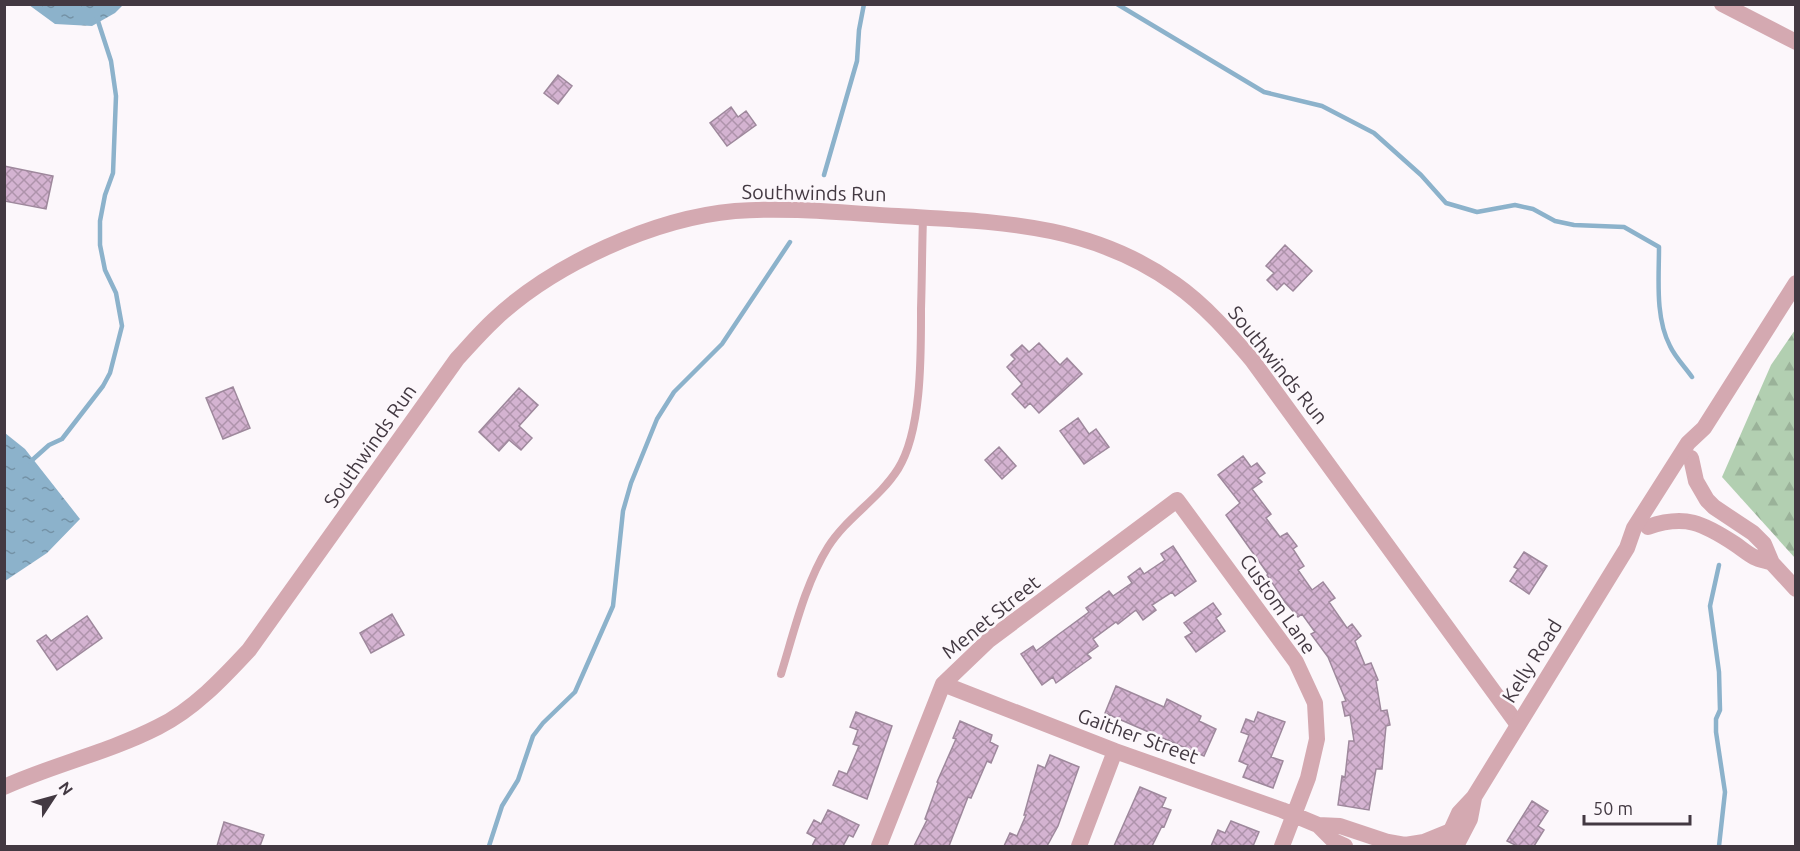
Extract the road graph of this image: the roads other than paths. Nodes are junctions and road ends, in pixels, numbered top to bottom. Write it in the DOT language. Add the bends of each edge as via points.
graph roads {
  1 [pos="1722,4"];
  2 [pos="1796,42"];
  3 [pos="923,218"];
  4 [pos="1796,283"];
  5 [pos="1704,428"];
  6 [pos="1691,458"];
  7 [pos="1178,500"];
  8 [pos="1648,526"];
  9 [pos="1627,548"];
  10 [pos="1772,562"];
  11 [pos="1796,589"];
  12 [pos="781,674"];
  13 [pos="943,684"];
  14 [pos="1518,725"];
  15 [pos="1115,751"];
  16 [pos="4,786"];
  17 [pos="1294,814"];
  18 [pos="1318,825"];
  19 [pos="1450,841"];
  20 [pos="879,846"];
  21 [pos="1079,846"];
  22 [pos="1282,846"];
  23 [pos="1345,846"];
  1 -- 2 [label="street"];
  3 -- 12 [label="lane" via="921,350 917,405 909,442 898,469 846,522 828,547 810,584"];
  3 -- 14 [label="street, Southwinds Run" via="1030,226 1071,235 1107,246 1176,284 1216,319 1252,360"];
  3 -- 16 [label="street, Southwinds Run" via="790,210 734,212 689,219 618,241 569,266 495,319 457,359 249,650 209,691 160,726"];
  4 -- 5 [label="street, Kelly Road"];
  5 -- 6 [label="street, Kelly Road"];
  5 -- 9 [label="street, Kelly Road" via="1688,443 1634,528"];
  6 -- 8 [label="street, Kelly Road"];
  6 -- 10 [label="street" via="1696,481 1707,500 1753,533 1764,544"];
  7 -- 13 [label="street, Menet Street" via="989,640"];
  7 -- 17 [label="street, Custom Lane" via="1296,662 1315,703 1317,739"];
  8 -- 9 [label="street, Kelly Road"];
  8 -- 10 [label="street" via="1683,519 1696,522 1754,557"];
  9 -- 14 [label="street, Kelly Road"];
  10 -- 11 [label="street"];
  13 -- 15 [label="street, Gaither Street"];
  13 -- 20 [label="street, Menet Street"];
  14 -- 19 [label="street, Kelly Road" via="1474,797 1459,813"];
  15 -- 17 [label="street, Gaither Street"];
  15 -- 21 [label="street"];
  17 -- 18 [label="street, Gaither Street"];
  17 -- 22 [label="street, Custom Lane"];
  18 -- 19 [label="street, Gaither Street" via="1347,828 1405,845"];
  18 -- 23 [label="street, Gaither Street"];
}
